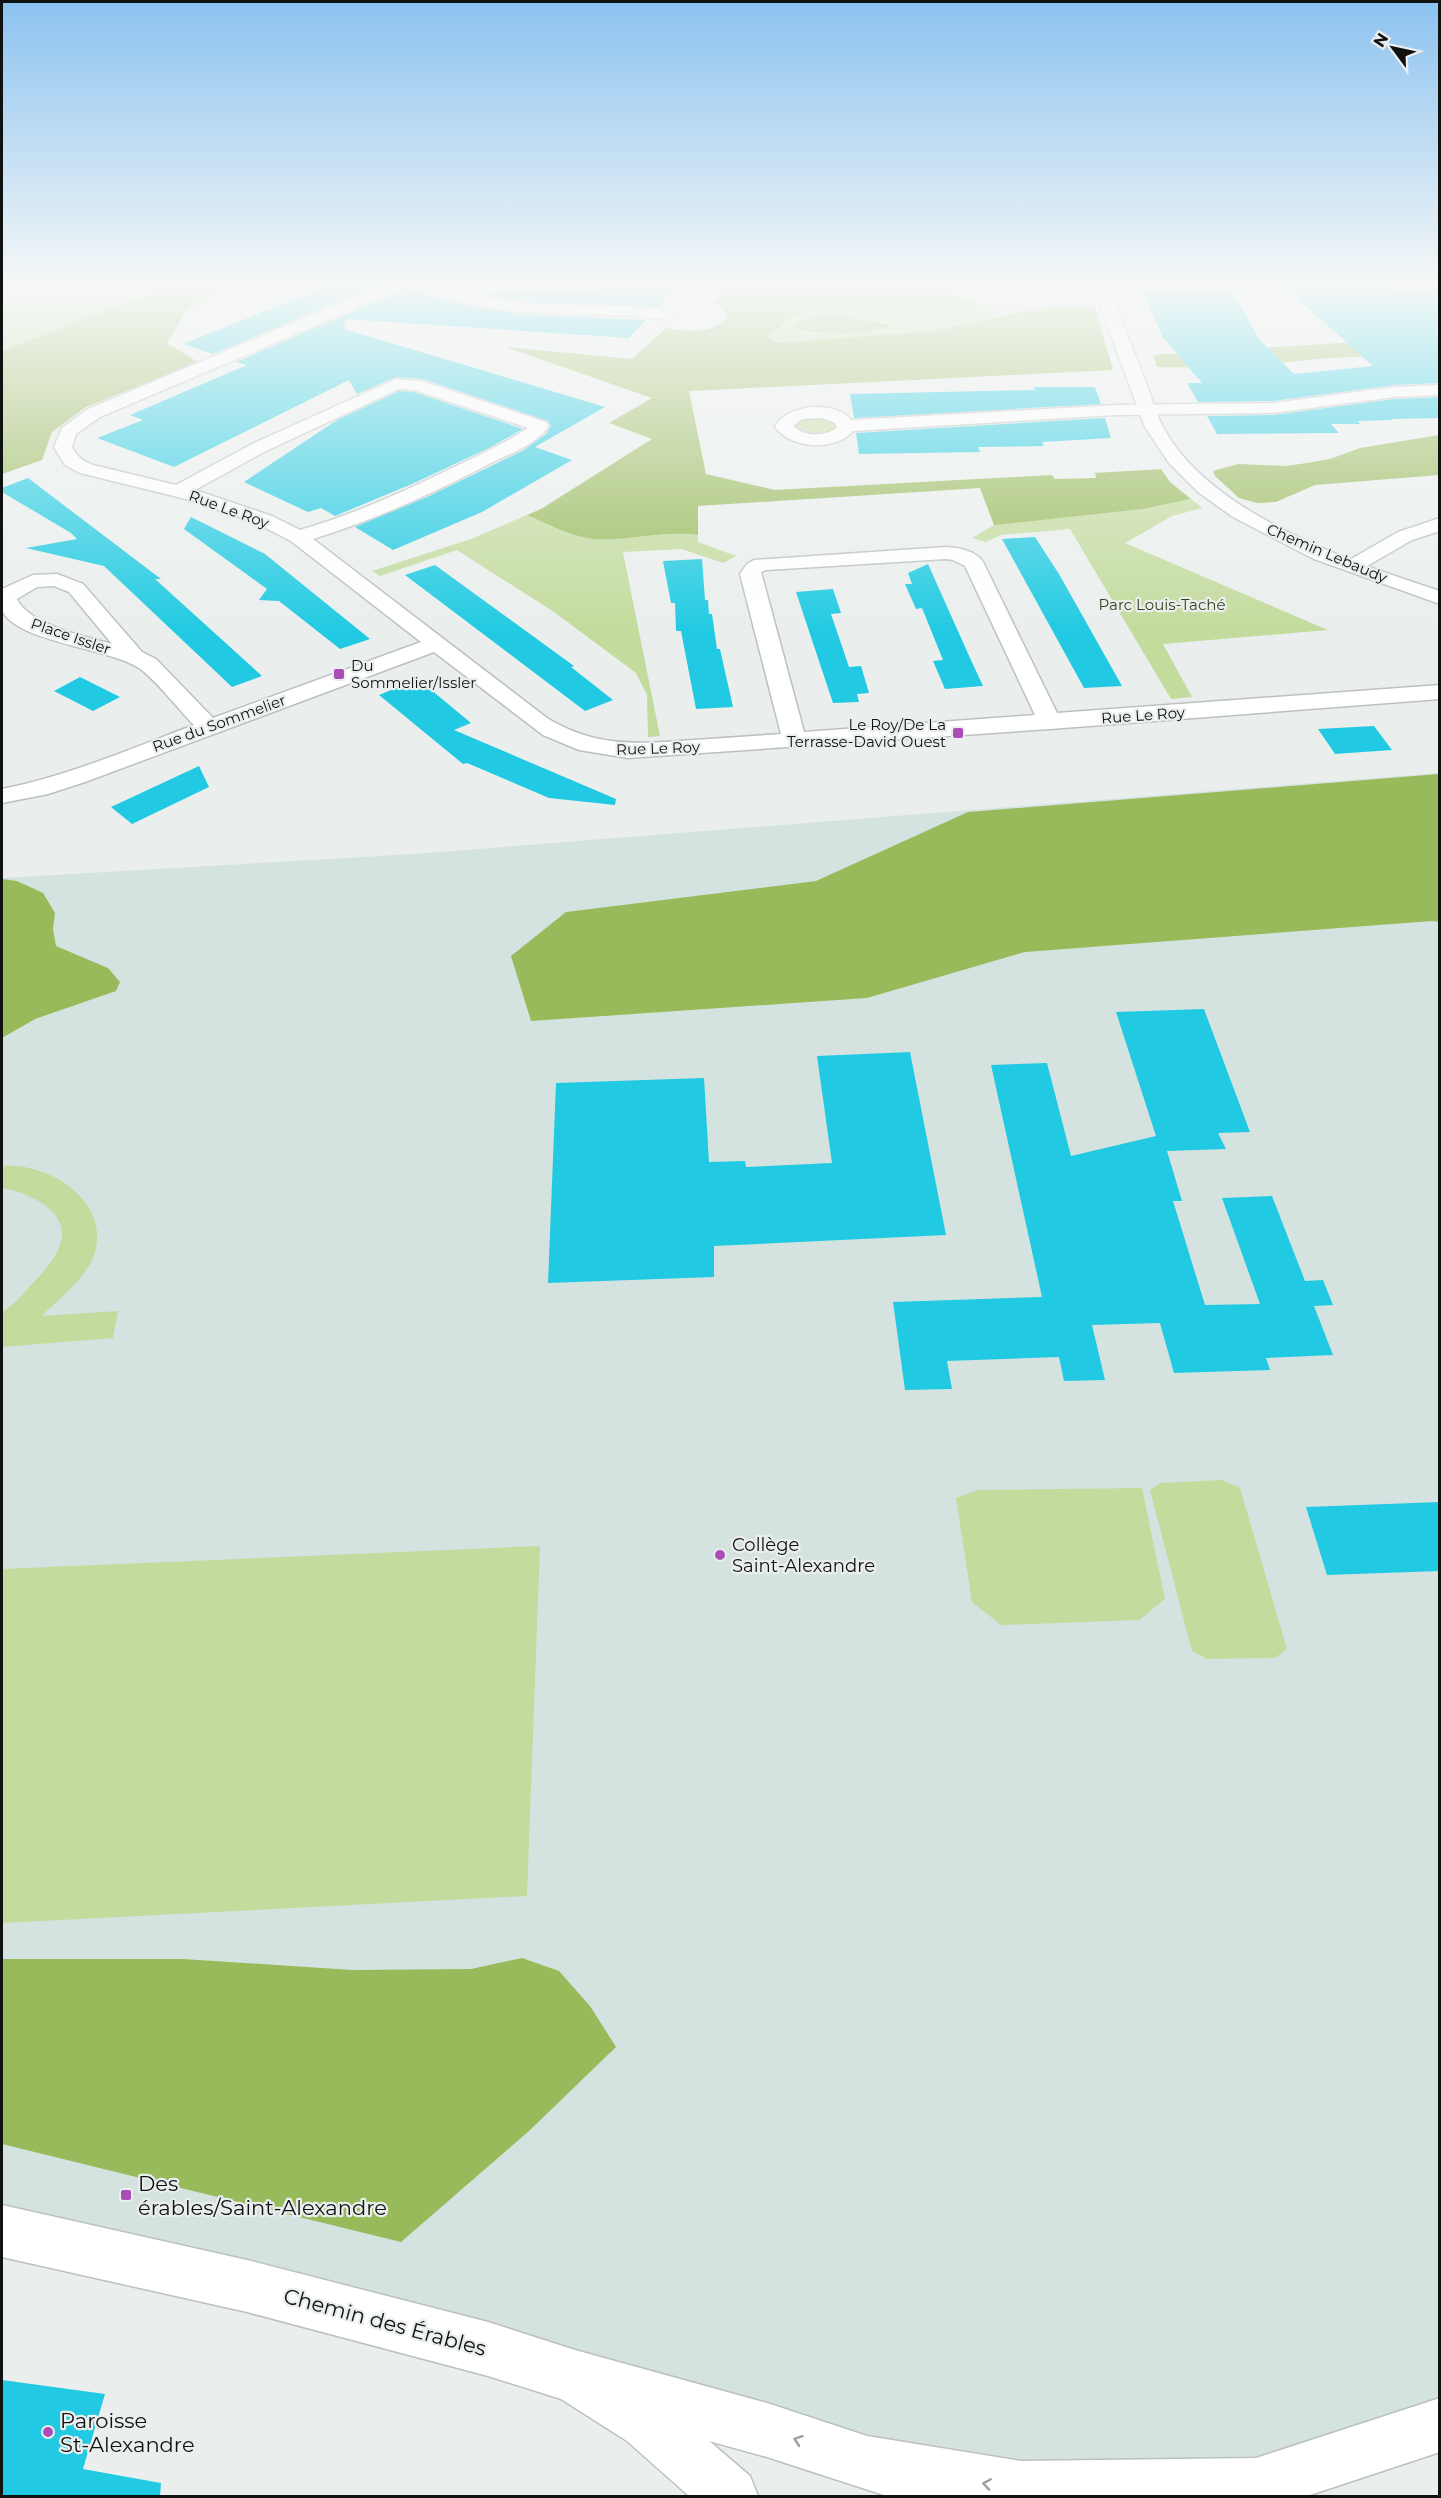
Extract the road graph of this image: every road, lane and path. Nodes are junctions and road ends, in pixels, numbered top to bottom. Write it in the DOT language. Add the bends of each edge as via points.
graph roads {
  1 [pos="126,399"];
  2 [pos="365,399"];
  3 [pos="457,399"];
  4 [pos="1144,399"];
  5 [pos="1344,399"];
  6 [pos="1148,410"];
  7 [pos="846,426"];
  8 [pos="179,491"];
  9 [pos="1440,524"];
  10 [pos="298,537"];
  11 [pos="1353,566"];
  12 [pos="1440,598"];
  13 [pos="436,644"];
  14 [pos="134,657"];
  15 [pos="1440,692"];
  16 [pos="1050,722"];
  17 [pos="208,726"];
  18 [pos="794,740"];
  19 [pos="2,796"];
  20 [pos="2,2231"];
  21 [pos="574,2377"];
  22 [pos="1440,2426"];
  23 [pos="1241,2491"];
  24 [pos="730,2496"];
  1 -- 8 [label="street, Rue Le Roy" via="75,424 63,439 66,454 77,465 100,473"];
  2 -- 8 [label="street" via="258,448"];
  3 -- 10 [label="street" via="540,426 510,446 388,505"];
  4 -- 6 [label="street, Chemin Lebaudy"];
  5 -- 6 [label="street" via="1273,408"];
  6 -- 7 [label="street"];
  6 -- 11 [label="street, Chemin Lebaudy" via="1166,447 1204,487 1266,528"];
  8 -- 10 [label="street, Rue Le Roy" via="265,520"];
  9 -- 11 [label="street" via="1405,536"];
  10 -- 13 [label="street, Rue Le Roy"];
  11 -- 12 [label="street, Chemin Lebaudy"];
  13 -- 17 [label="street, Rue du Sommelier"];
  13 -- 18 [label="street, Rue Le Roy" via="555,733 583,745 642,751"];
  14 -- 14 [label="street, Place Issler" via="76,588 67,583 33,581 10,591 6,599 11,610 37,626"];
  14 -- 17 [label="street, Place Issler" via="148,664"];
  15 -- 16 [label="street, Rue Le Roy"];
  16 -- 18 [label="street, Rue Le Roy"];
  16 -- 18 [label="street" via="973,562 967,557 946,553 761,564 750,574"];
  17 -- 19 [label="street, Rue du Sommelier" via="76,777"];
  20 -- 21 [label="street, Chemin des Érables" via="247,2286 488,2349"];
  23 -- 21 [label="street, one-way" via="1020,2489 888,2469 767,2430"];
  21 -- 24 [label="street, Chemin des Érables" via="646,2422"];
  22 -- 23 [label="street"];
}
